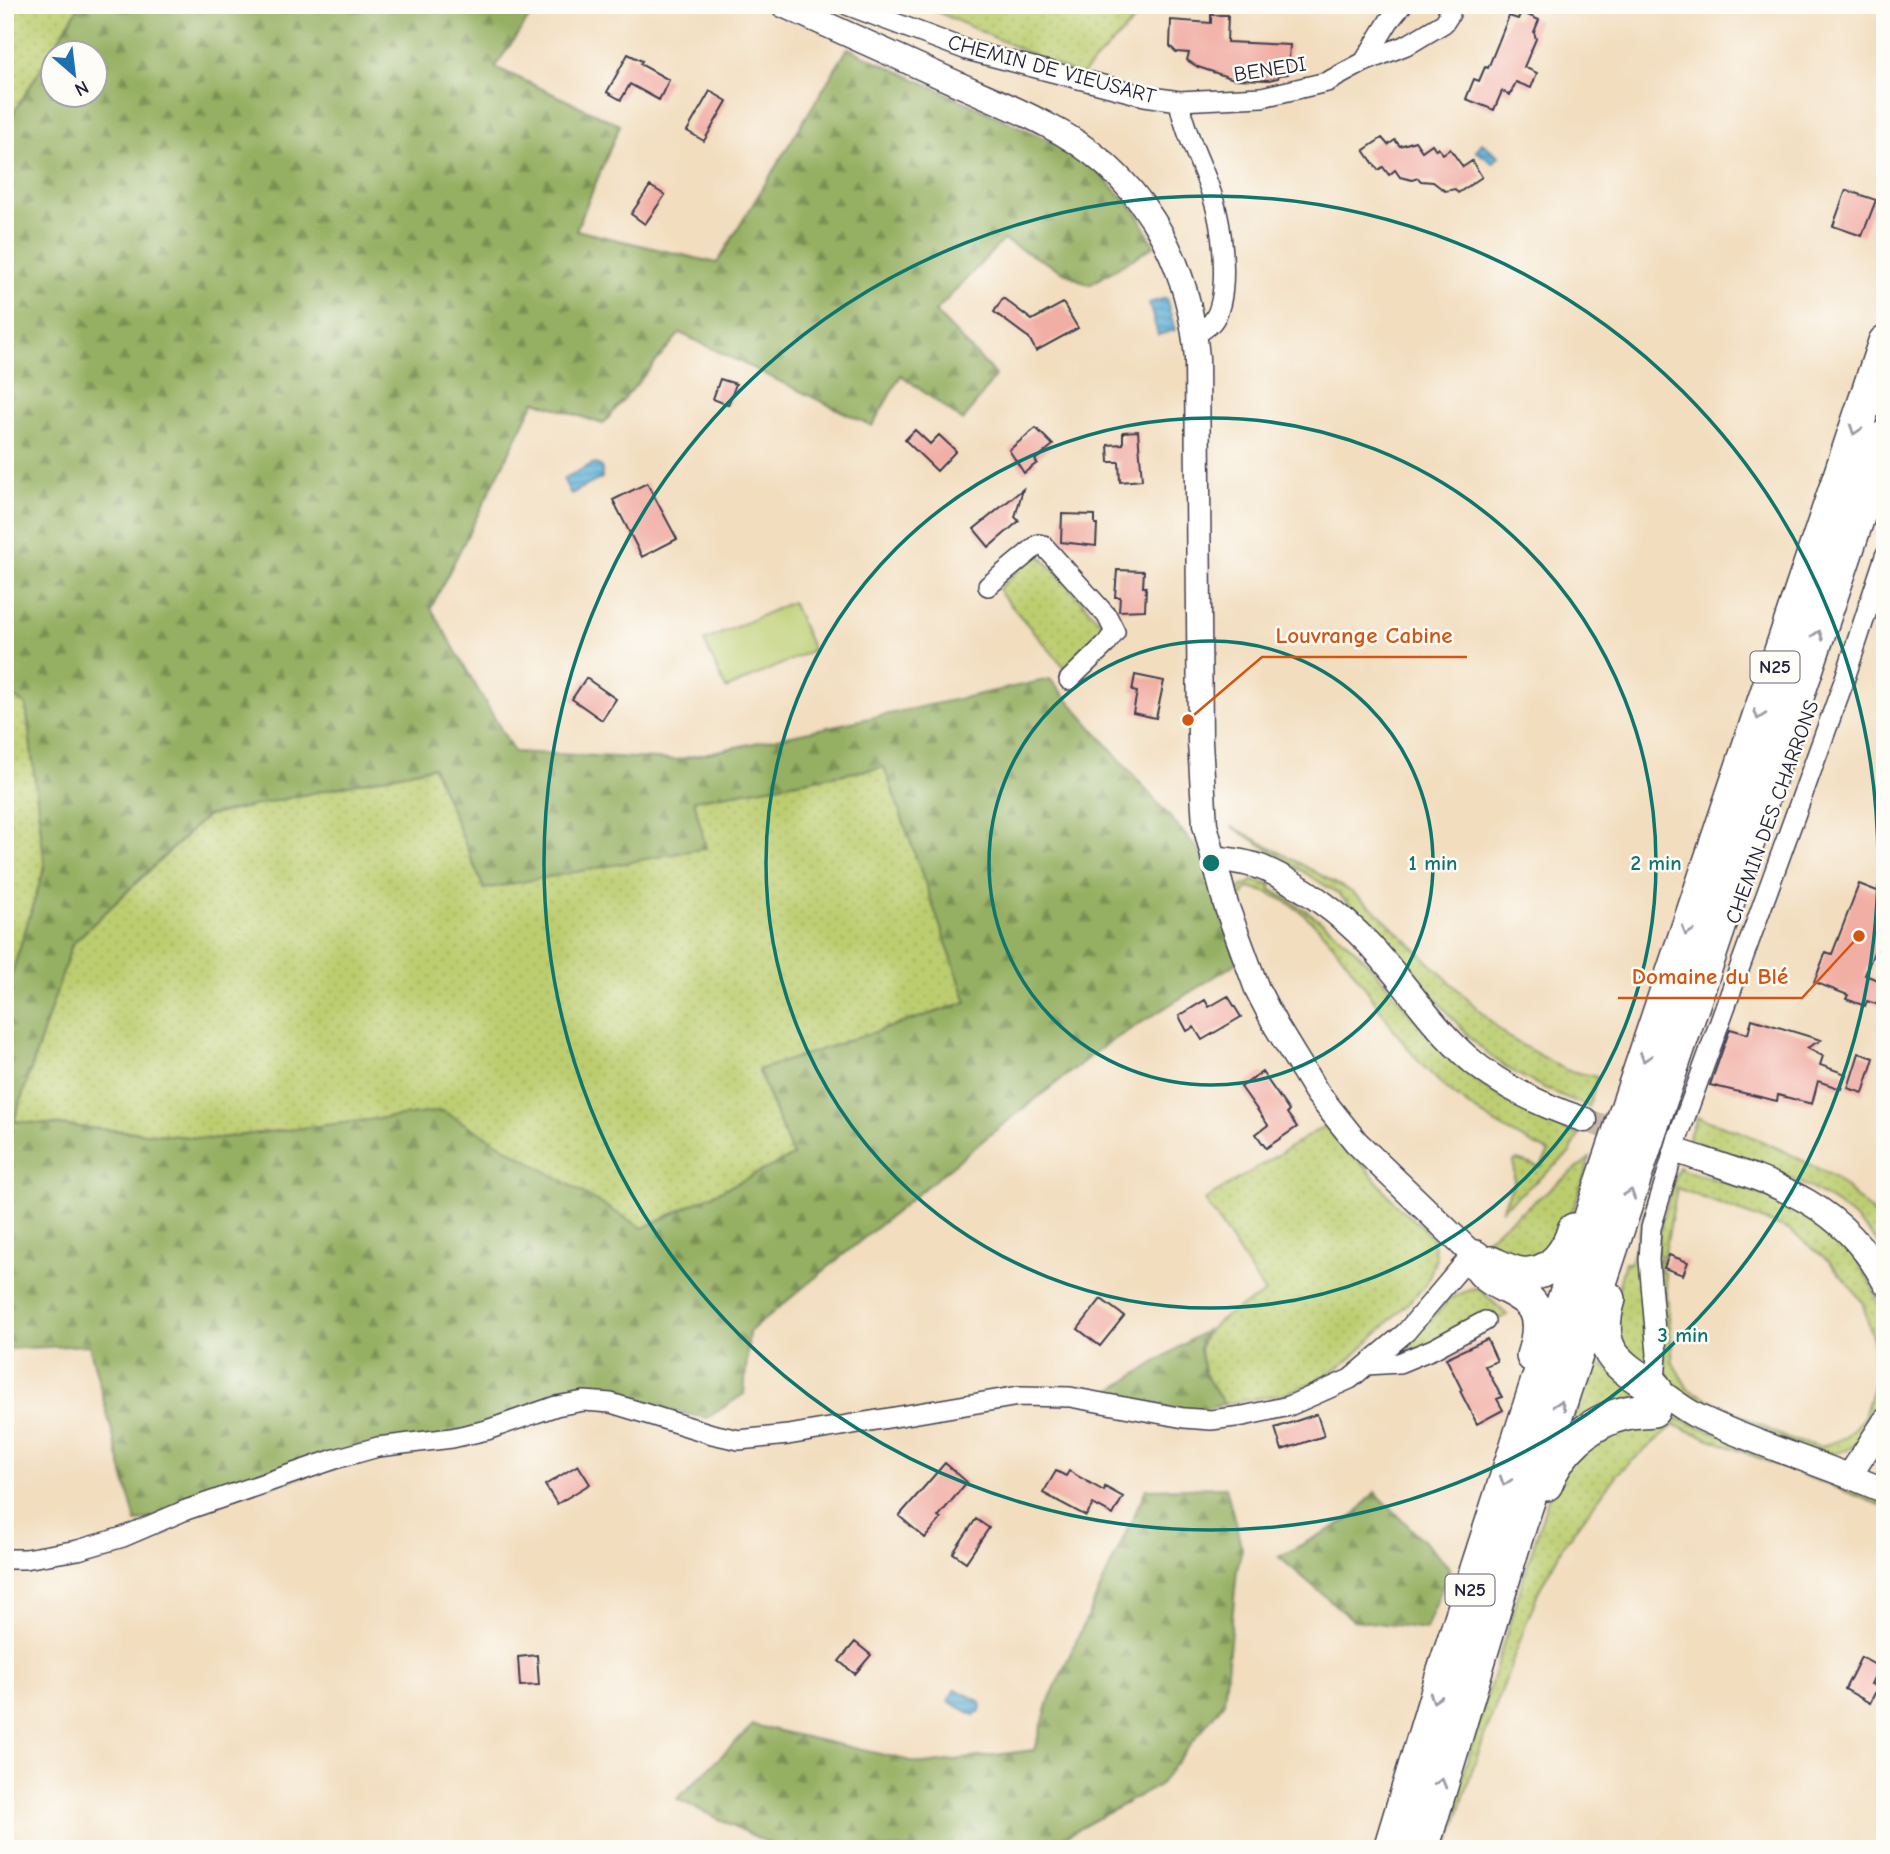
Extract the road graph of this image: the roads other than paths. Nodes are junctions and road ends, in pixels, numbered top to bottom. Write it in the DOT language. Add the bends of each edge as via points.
graph roads {
  1 [pos="783,5"];
  2 [pos="847,5"];
  3 [pos="1402,5"];
  4 [pos="1447,5"];
  5 [pos="1364,62"];
  6 [pos="1179,101"];
  7 [pos="1195,335"];
  8 [pos="1885,342"];
  9 [pos="1885,437"];
  10 [pos="1885,556"];
  11 [pos="988,586"];
  12 [pos="1069,680"];
  13 [pos="1213,858"];
  14 [pos="1585,1120"];
  15 [pos="1683,1153"];
  16 [pos="1597,1198"];
  17 [pos="1474,1256"];
  18 [pos="1609,1259"];
  19 [pos="1885,1283"];
  20 [pos="1485,1321"];
  21 [pos="1367,1365"];
  22 [pos="1654,1399"];
  23 [pos="1526,1416"];
  24 [pos="1885,1422"];
  25 [pos="1850,1475"];
  26 [pos="1885,1491"];
  27 [pos="1515,1540"];
  28 [pos="5,1559"];
  29 [pos="1390,1849"];
  30 [pos="1422,1849"];
  1 -- 7 [label="street, CHEMIN DE VIEUSART" via="1047,124 1091,152 1144,205 1165,239 1182,278"];
  2 -- 6 [label="street, CHEMIN DE VIEUSART" via="967,50"];
  3 -- 5 [label="street"];
  4 -- 5 [label="street, BENEDI" via="1450,14 1444,23 1409,44"];
  5 -- 6 [label="street, BENEDI" via="1326,82 1262,97"];
  6 -- 7 [label="street, CHEMIN DE VIEUSART" via="1183,124 1217,213 1222,258 1221,306 1212,322"];
  7 -- 13 [label="street, CHEMIN DE VIEUSART" via="1200,742 1205,825"];
  8 -- 16 [label="highway, N25, one-way"];
  18 -- 9 [label="highway, N25, one-way"];
  10 -- 22 [label="street, CHEMIN DES CHARRONS" via="1678,1137 1651,1228 1657,1354"];
  11 -- 12 [label="street" via="1039,544 1107,615 1115,632"];
  13 -- 14 [label="street" via="1265,868 1331,909 1368,943 1467,1058 1516,1090"];
  13 -- 17 [label="street, CHEMIN DE VIEUSART" via="1257,989 1317,1093 1356,1142"];
  15 -- 19 [label="street" via="1793,1193 1828,1214 1857,1240"];
  16 -- 17 [label="highway" via="1584,1200 1564,1254 1543,1269 1516,1273"];
  16 -- 23 [label="highway, N25"];
  17 -- 21 [label="street" via="1406,1332"];
  17 -- 23 [label="highway" via="1479,1269 1520,1293 1535,1313 1536,1345 1517,1402"];
  18 -- 22 [label="highway" via="1618,1269 1604,1316 1608,1349"];
  27 -- 18 [label="highway, N25, one-way"];
  20 -- 21 [label="street" via="1399,1363"];
  21 -- 28 [label="street" via="1350,1379 1289,1406 1211,1420 1070,1397 1018,1396 788,1436 740,1440 611,1403 584,1401 452,1438 356,1453 78,1550"];
  22 -- 25 [label="street" via="1786,1454"];
  22 -- 27 [label="highway" via="1581,1435 1549,1476 1530,1534"];
  23 -- 29 [label="highway, N25, one-way"];
  24 -- 25 [label="street"];
  25 -- 26 [label="street"];
  30 -- 27 [label="highway, N25, one-way"];
}
